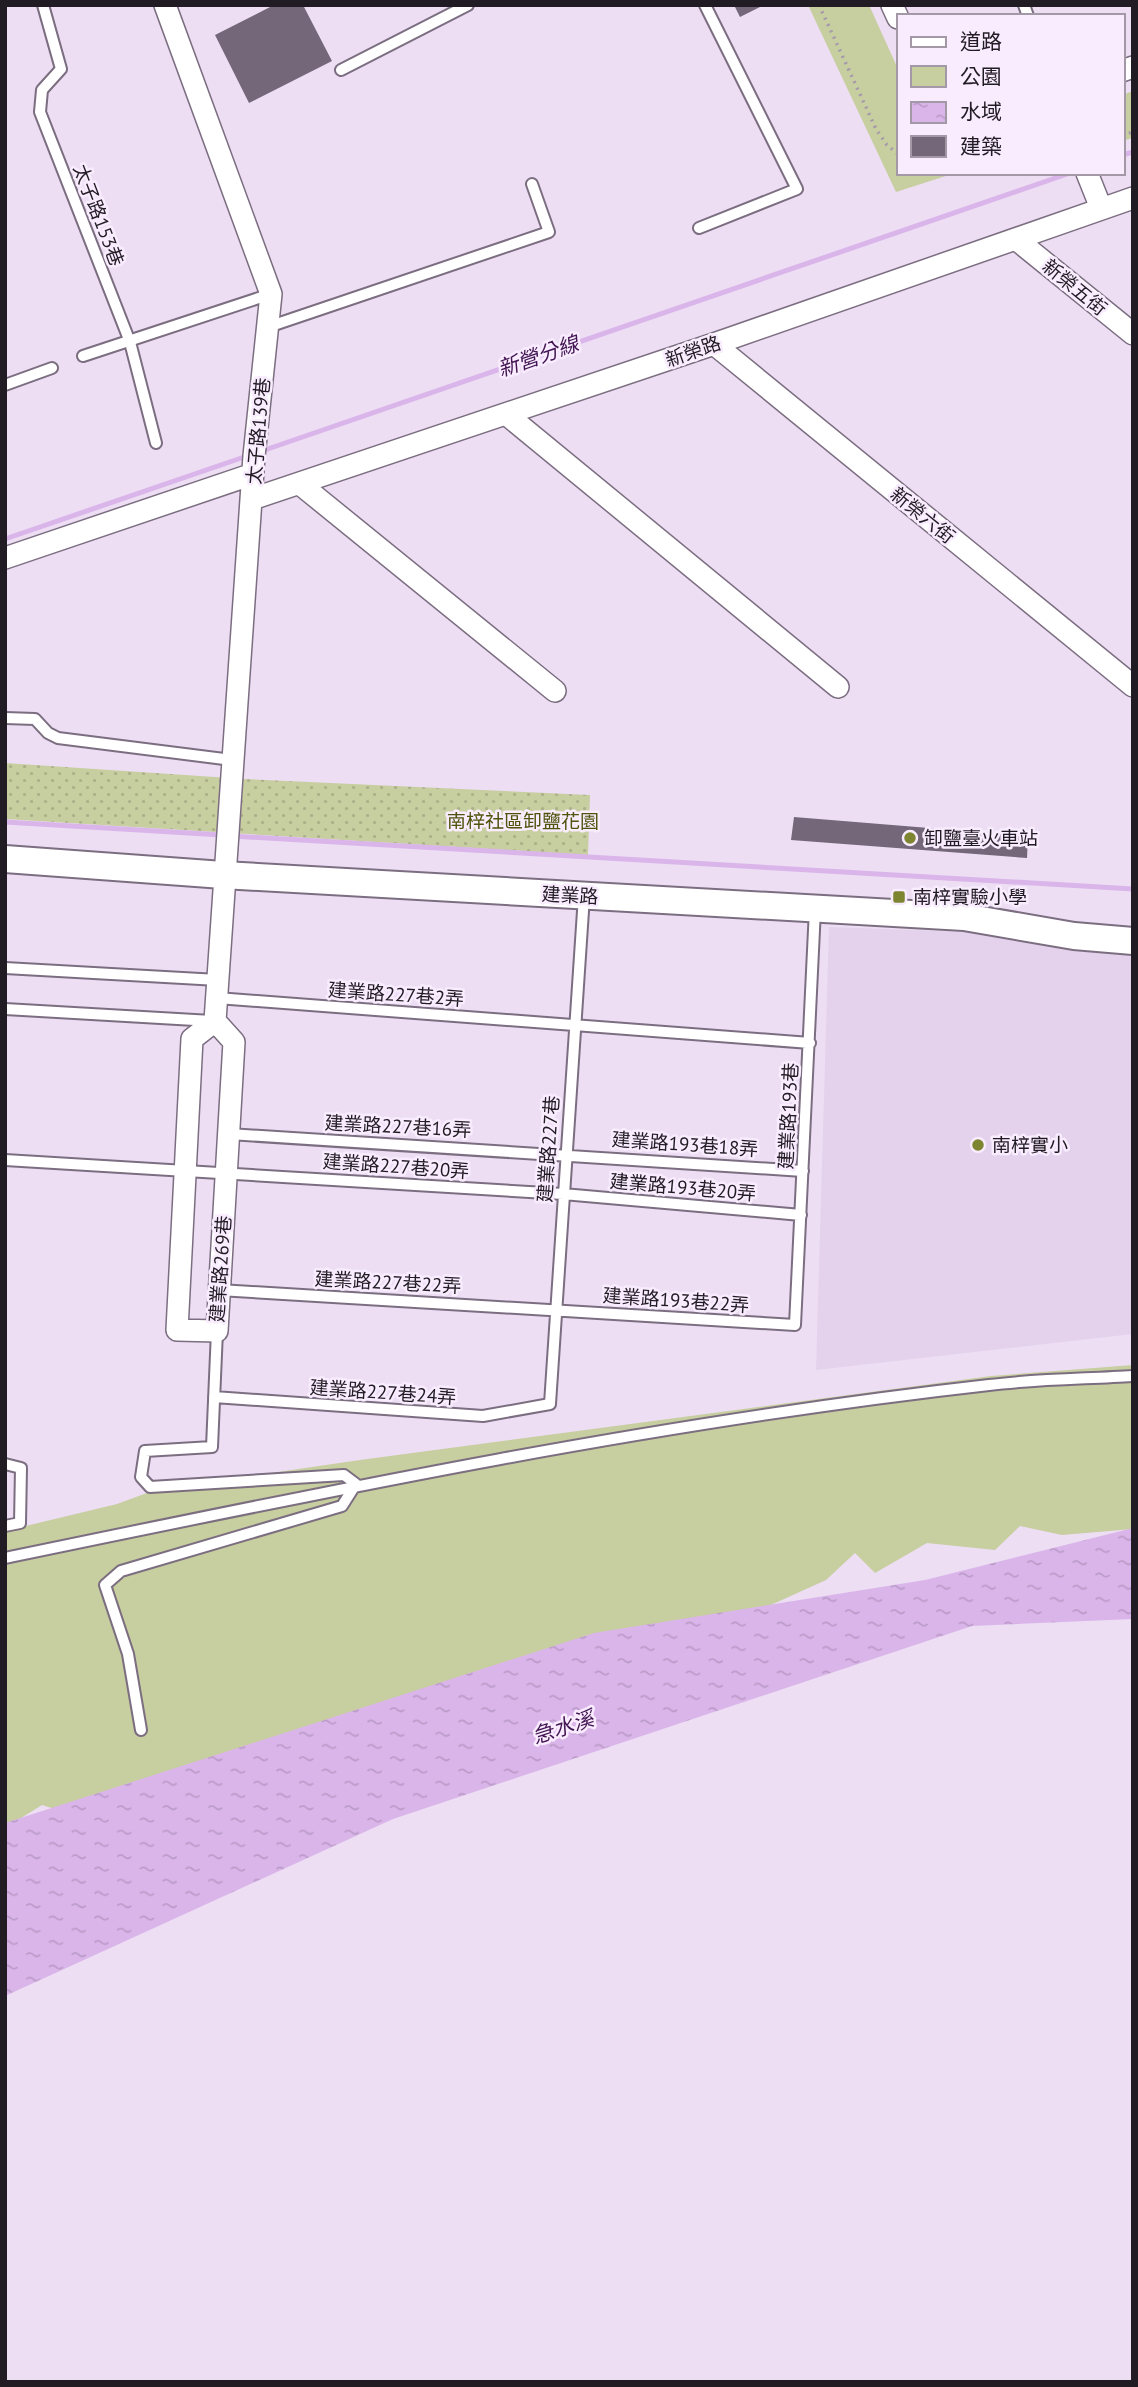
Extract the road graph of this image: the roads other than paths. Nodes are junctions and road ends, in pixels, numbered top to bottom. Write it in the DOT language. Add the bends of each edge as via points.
graph roads {
  1 [pos="43,5"];
  2 [pos="165,5"];
  3 [pos="468,5"];
  4 [pos="705,5"];
  5 [pos="341,70"];
  6 [pos="1088,175"];
  7 [pos="532,184"];
  8 [pos="1133,198"];
  9 [pos="1101,208"];
  10 [pos="699,228"];
  11 [pos="1017,240"];
  12 [pos="271,294"];
  13 [pos="268,327"];
  14 [pos="1133,334"];
  15 [pos="130,342"];
  16 [pos="713,344"];
  17 [pos="83,356"];
  18 [pos="52,368"];
  19 [pos="5,385"];
  20 [pos="506,414"];
  21 [pos="156,443"];
  22 [pos="253,465"];
  23 [pos="300,484"];
  24 [pos="252,499"];
  25 [pos="5,558"];
  26 [pos="1133,686"];
  27 [pos="838,687"];
  28 [pos="555,691"];
  29 [pos="5,718"];
  30 [pos="232,760"];
  31 [pos="5,859"];
  32 [pos="223,875"];
  33 [pos="584,896"];
  34 [pos="815,909"];
  35 [pos="1133,940"];
  36 [pos="5,968"];
  37 [pos="217,989"];
  38 [pos="5,1009"];
  39 [pos="215,1021"];
  40 [pos="573,1026"];
  41 [pos="810,1043"];
  42 [pos="229,1134"];
  43 [pos="565,1153"];
  44 [pos="5,1160"];
  45 [pos="185,1170"];
  46 [pos="803,1171"];
  47 [pos="226,1172"];
  48 [pos="563,1194"];
  49 [pos="801,1214"];
  50 [pos="219,1290"];
  51 [pos="555,1310"];
  52 [pos="795,1325"];
  53 [pos="217,1331"];
  54 [pos="1133,1376"];
  55 [pos="214,1397"];
  56 [pos="550,1404"];
  57 [pos="5,1464"];
  58 [pos="356,1484"];
  59 [pos="5,1526"];
  60 [pos="5,1558"];
  61 [pos="141,1730"];
  1 -- 15 [label="lane, 太子路153巷" via="61,69 42,90 40,112"];
  2 -- 12 [label="street, 太子路139巷"];
  3 -- 5 [label="lane"];
  4 -- 10 [label="lane" via="797,189"];
  6 -- 9 [label="street"];
  7 -- 13 [label="lane" via="548,232"];
  8 -- 9 [label="street, 新榮路"];
  9 -- 11 [label="street, 新榮路"];
  11 -- 14 [label="street, 新榮五街"];
  11 -- 16 [label="street, 新榮路"];
  12 -- 13 [label="street, 太子路139巷"];
  12 -- 15 [label="lane"];
  13 -- 22 [label="street, 太子路139巷"];
  15 -- 17 [label="lane"];
  15 -- 21 [label="lane, 太子路153巷"];
  16 -- 20 [label="street, 新榮路"];
  16 -- 26 [label="street, 新榮六街"];
  18 -- 19 [label="lane"];
  20 -- 23 [label="street, 新榮路"];
  20 -- 27 [label="street"];
  22 -- 24 [label="street, 太子路139巷"];
  22 -- 25 [label="street"];
  23 -- 24 [label="street, 新榮路"];
  23 -- 28 [label="street"];
  24 -- 30 [label="street, 太子路139巷"];
  29 -- 30 [label="lane" via="35,719 58,738"];
  30 -- 32 [label="street, 太子路139巷"];
  31 -- 32 [label="street, 建業路"];
  32 -- 33 [label="street, 建業路"];
  32 -- 37 [label="street"];
  33 -- 34 [label="street, 建業路"];
  33 -- 40 [label="lane, 建業路227巷"];
  34 -- 35 [label="street, 建業路" via="964,917 1074,936"];
  34 -- 41 [label="lane, 建業路193巷"];
  36 -- 37 [label="lane, 建業路227巷2弄"];
  37 -- 39 [label="street"];
  37 -- 40 [label="lane, 建業路227巷2弄"];
  38 -- 39 [label="lane"];
  39 -- 42 [label="street, 建業路269巷" via="234,1042"];
  39 -- 45 [label="street, 建業路269巷" via="192,1039"];
  40 -- 41 [label="lane, 建業路227巷2弄"];
  40 -- 43 [label="lane, 建業路227巷"];
  41 -- 46 [label="lane, 建業路193巷"];
  42 -- 43 [label="lane, 建業路227巷16弄"];
  42 -- 47 [label="street, 建業路269巷"];
  43 -- 46 [label="lane, 建業路193巷18弄"];
  43 -- 48 [label="lane, 建業路227巷"];
  44 -- 45 [label="lane, 建業路227巷20弄"];
  45 -- 47 [label="lane, 建業路227巷20弄"];
  45 -- 53 [label="street, 建業路269巷" via="177,1329"];
  46 -- 49 [label="lane, 建業路193巷"];
  47 -- 48 [label="lane, 建業路227巷20弄"];
  47 -- 50 [label="street, 建業路269巷"];
  48 -- 49 [label="lane, 建業路193巷20弄"];
  48 -- 51 [label="lane, 建業路227巷"];
  49 -- 52 [label="lane, 建業路193巷"];
  50 -- 51 [label="lane, 建業路227巷22弄"];
  50 -- 53 [label="street, 建業路269巷"];
  51 -- 52 [label="lane, 建業路193巷22弄"];
  51 -- 56 [label="lane, 建業路227巷"];
  53 -- 55 [label="lane"];
  54 -- 58 [label="lane" via="992,1384 660,1429"];
  55 -- 56 [label="lane, 建業路227巷24弄" via="483,1416"];
  55 -- 58 [label="lane" via="212,1447 145,1451 141,1477 150,1487 344,1475"];
  57 -- 59 [label="lane" via="21,1468 22,1511 20,1523"];
  58 -- 60 [label="lane"];
  58 -- 61 [label="lane" via="342,1506 121,1571 105,1585 128,1654"];
}
